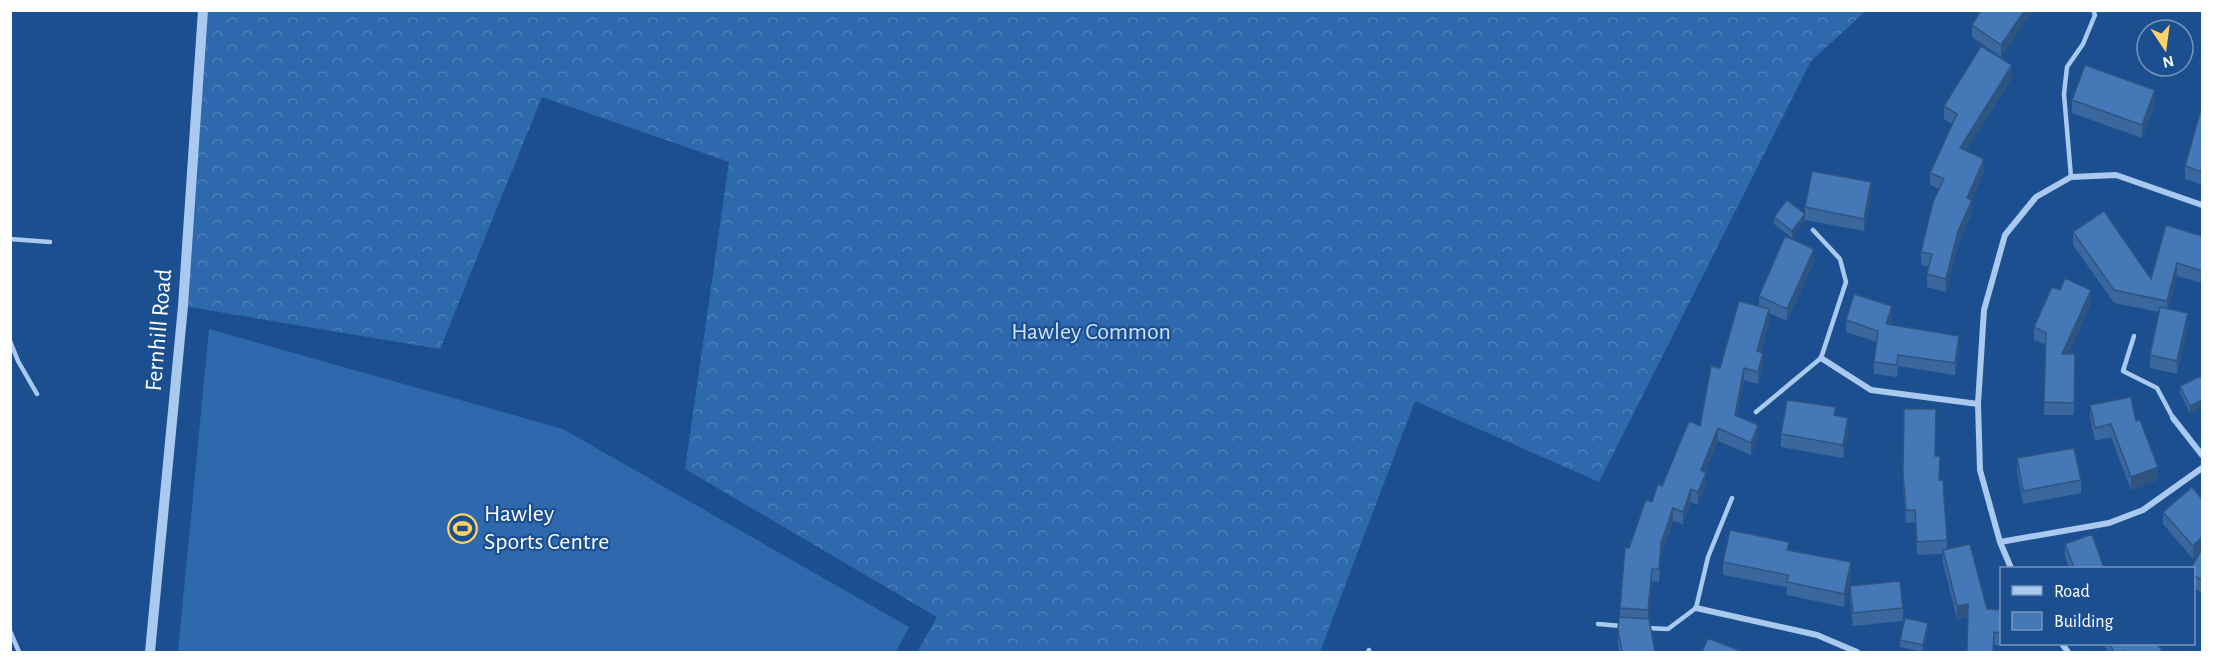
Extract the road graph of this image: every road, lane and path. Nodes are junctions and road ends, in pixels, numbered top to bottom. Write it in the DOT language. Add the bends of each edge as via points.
graph roads {
  1 [pos="203,10"];
  2 [pos="2093,10"];
  3 [pos="2071,177"];
  4 [pos="2202,205"];
  5 [pos="1813,230"];
  6 [pos="10,239"];
  7 [pos="50,242"];
  8 [pos="2133,336"];
  9 [pos="10,341"];
  10 [pos="1821,358"];
  11 [pos="37,394"];
  12 [pos="1978,404"];
  13 [pos="1756,412"];
  14 [pos="2173,418"];
  15 [pos="2202,455"];
  16 [pos="2202,468"];
  17 [pos="1732,498"];
  18 [pos="2000,542"];
  19 [pos="2011,567"];
  20 [pos="1696,608"];
  21 [pos="1598,624"];
  22 [pos="1633,627"];
  23 [pos="1645,628"];
  24 [pos="10,631"];
  25 [pos="19,652"];
  26 [pos="150,652"];
  27 [pos="1857,652"];
  1 -- 26 [label="street, Fernhill Road" via="183,306"];
  2 -- 3 [label="lane" via="2095,15 2083,44 2067,67 2064,94"];
  3 -- 4 [label="street" via="2116,175"];
  3 -- 12 [label="street" via="2036,197 2005,236 1984,310"];
  5 -- 10 [label="lane" via="1840,259 1846,282"];
  6 -- 7 [label="lane"];
  8 -- 14 [label="lane" via="2123,371 2157,388"];
  9 -- 11 [label="lane"];
  10 -- 12 [label="street" via="1871,390"];
  10 -- 13 [label="lane"];
  12 -- 18 [label="street" via="1980,470"];
  14 -- 15 [label="street"];
  16 -- 18 [label="street" via="2143,510 2109,523"];
  17 -- 20 [label="lane" via="1708,557"];
  18 -- 19 [label="street"];
  20 -- 23 [label="lane" via="1668,629"];
  20 -- 27 [label="street" via="1816,635"];
  21 -- 22 [label="lane"];
  24 -- 25 [label="lane"];
}
